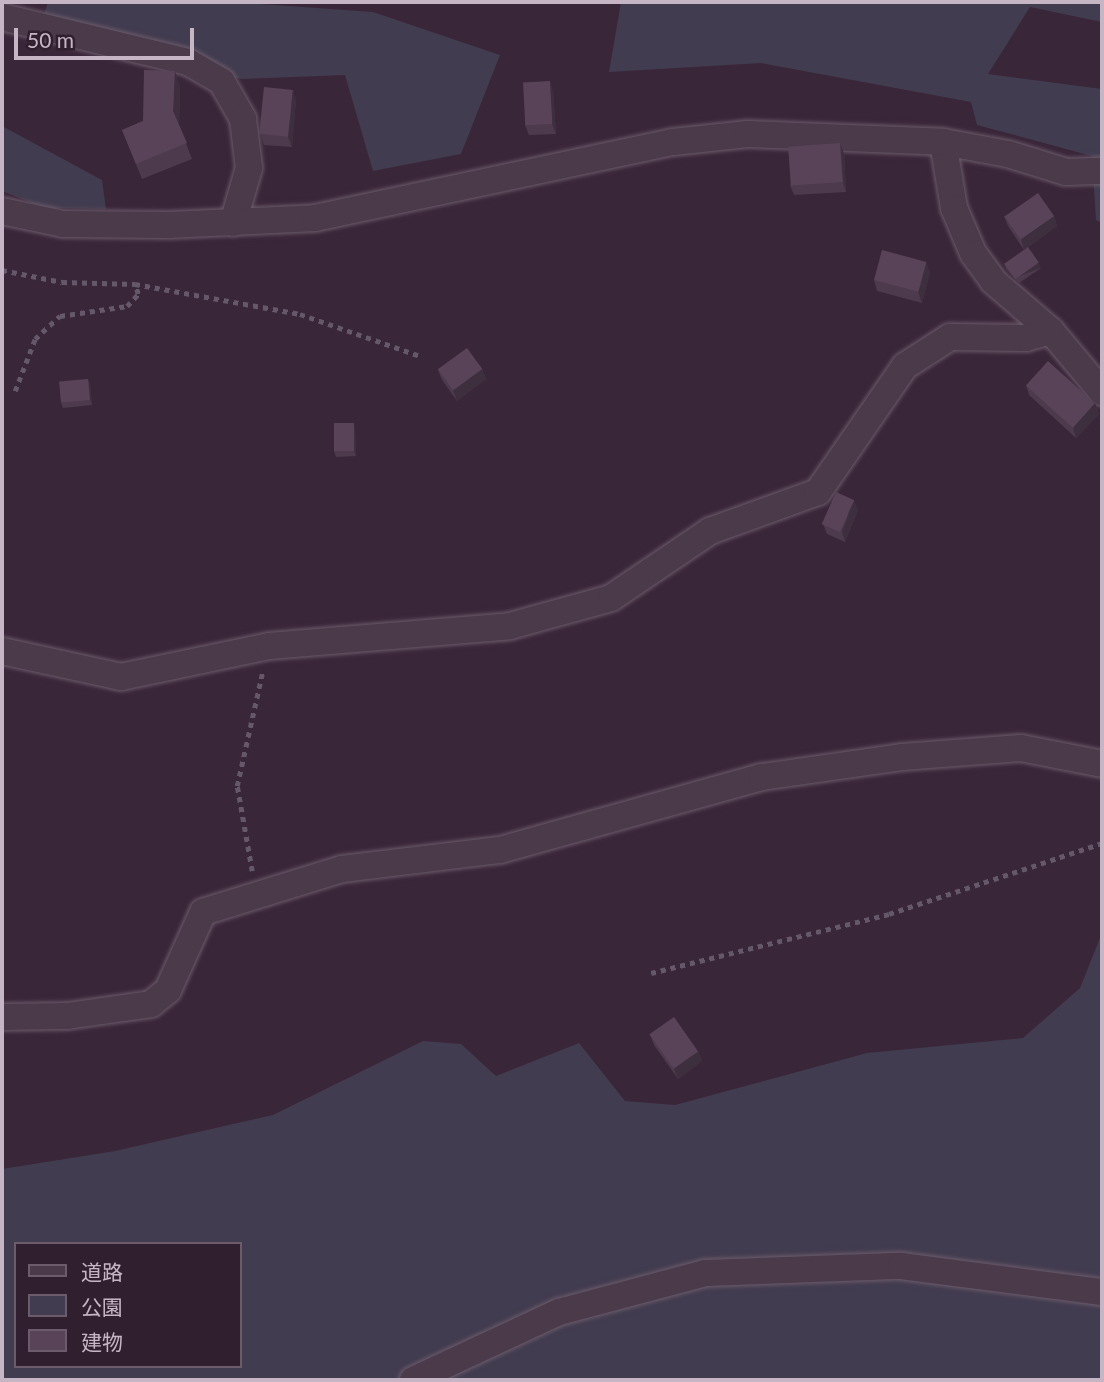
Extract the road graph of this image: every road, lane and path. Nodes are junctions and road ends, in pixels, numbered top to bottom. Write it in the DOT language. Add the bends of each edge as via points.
graph roads {
  1 [pos="2,17"];
  2 [pos="943,142"];
  3 [pos="1102,171"];
  4 [pos="2,211"];
  5 [pos="233,223"];
  6 [pos="2,270"];
  7 [pos="135,284"];
  8 [pos="1051,331"];
  9 [pos="419,356"];
  10 [pos="15,391"];
  11 [pos="1102,393"];
  12 [pos="269,646"];
  13 [pos="2,651"];
  14 [pos="1102,764"];
  15 [pos="1102,843"];
  16 [pos="256,896"];
  17 [pos="651,973"];
  18 [pos="2,1017"];
  19 [pos="1102,1292"];
  20 [pos="413,1380"];
  1 -- 5 [label="street" via="188,62 222,82 243,119 248,168"];
  2 -- 3 [label="street" via="1008,154 1066,172"];
  2 -- 5 [label="street" via="822,133 673,142 315,218"];
  2 -- 8 [label="street" via="954,208 973,253 993,281"];
  4 -- 5 [label="street" via="63,224"];
  6 -- 7 [label="path" via="62,282"];
  7 -- 9 [label="path" via="300,314"];
  7 -- 10 [label="path" via="138,294 127,306 60,316 35,340"];
  8 -- 11 [label="street"];
  8 -- 12 [label="street" via="1026,338 950,337 905,366 818,492 710,531 611,598 510,626"];
  12 -- 13 [label="street" via="121,677"];
  12 -- 16 [label="path" via="237,786"];
  14 -- 16 [label="street" via="1021,748 902,757 762,777 500,850 342,869"];
  15 -- 17 [label="path" via="889,914"];
  16 -- 18 [label="street" via="203,912 168,990 151,1004 67,1016"];
  19 -- 20 [label="street" via="901,1266 706,1273 559,1312"];
}
